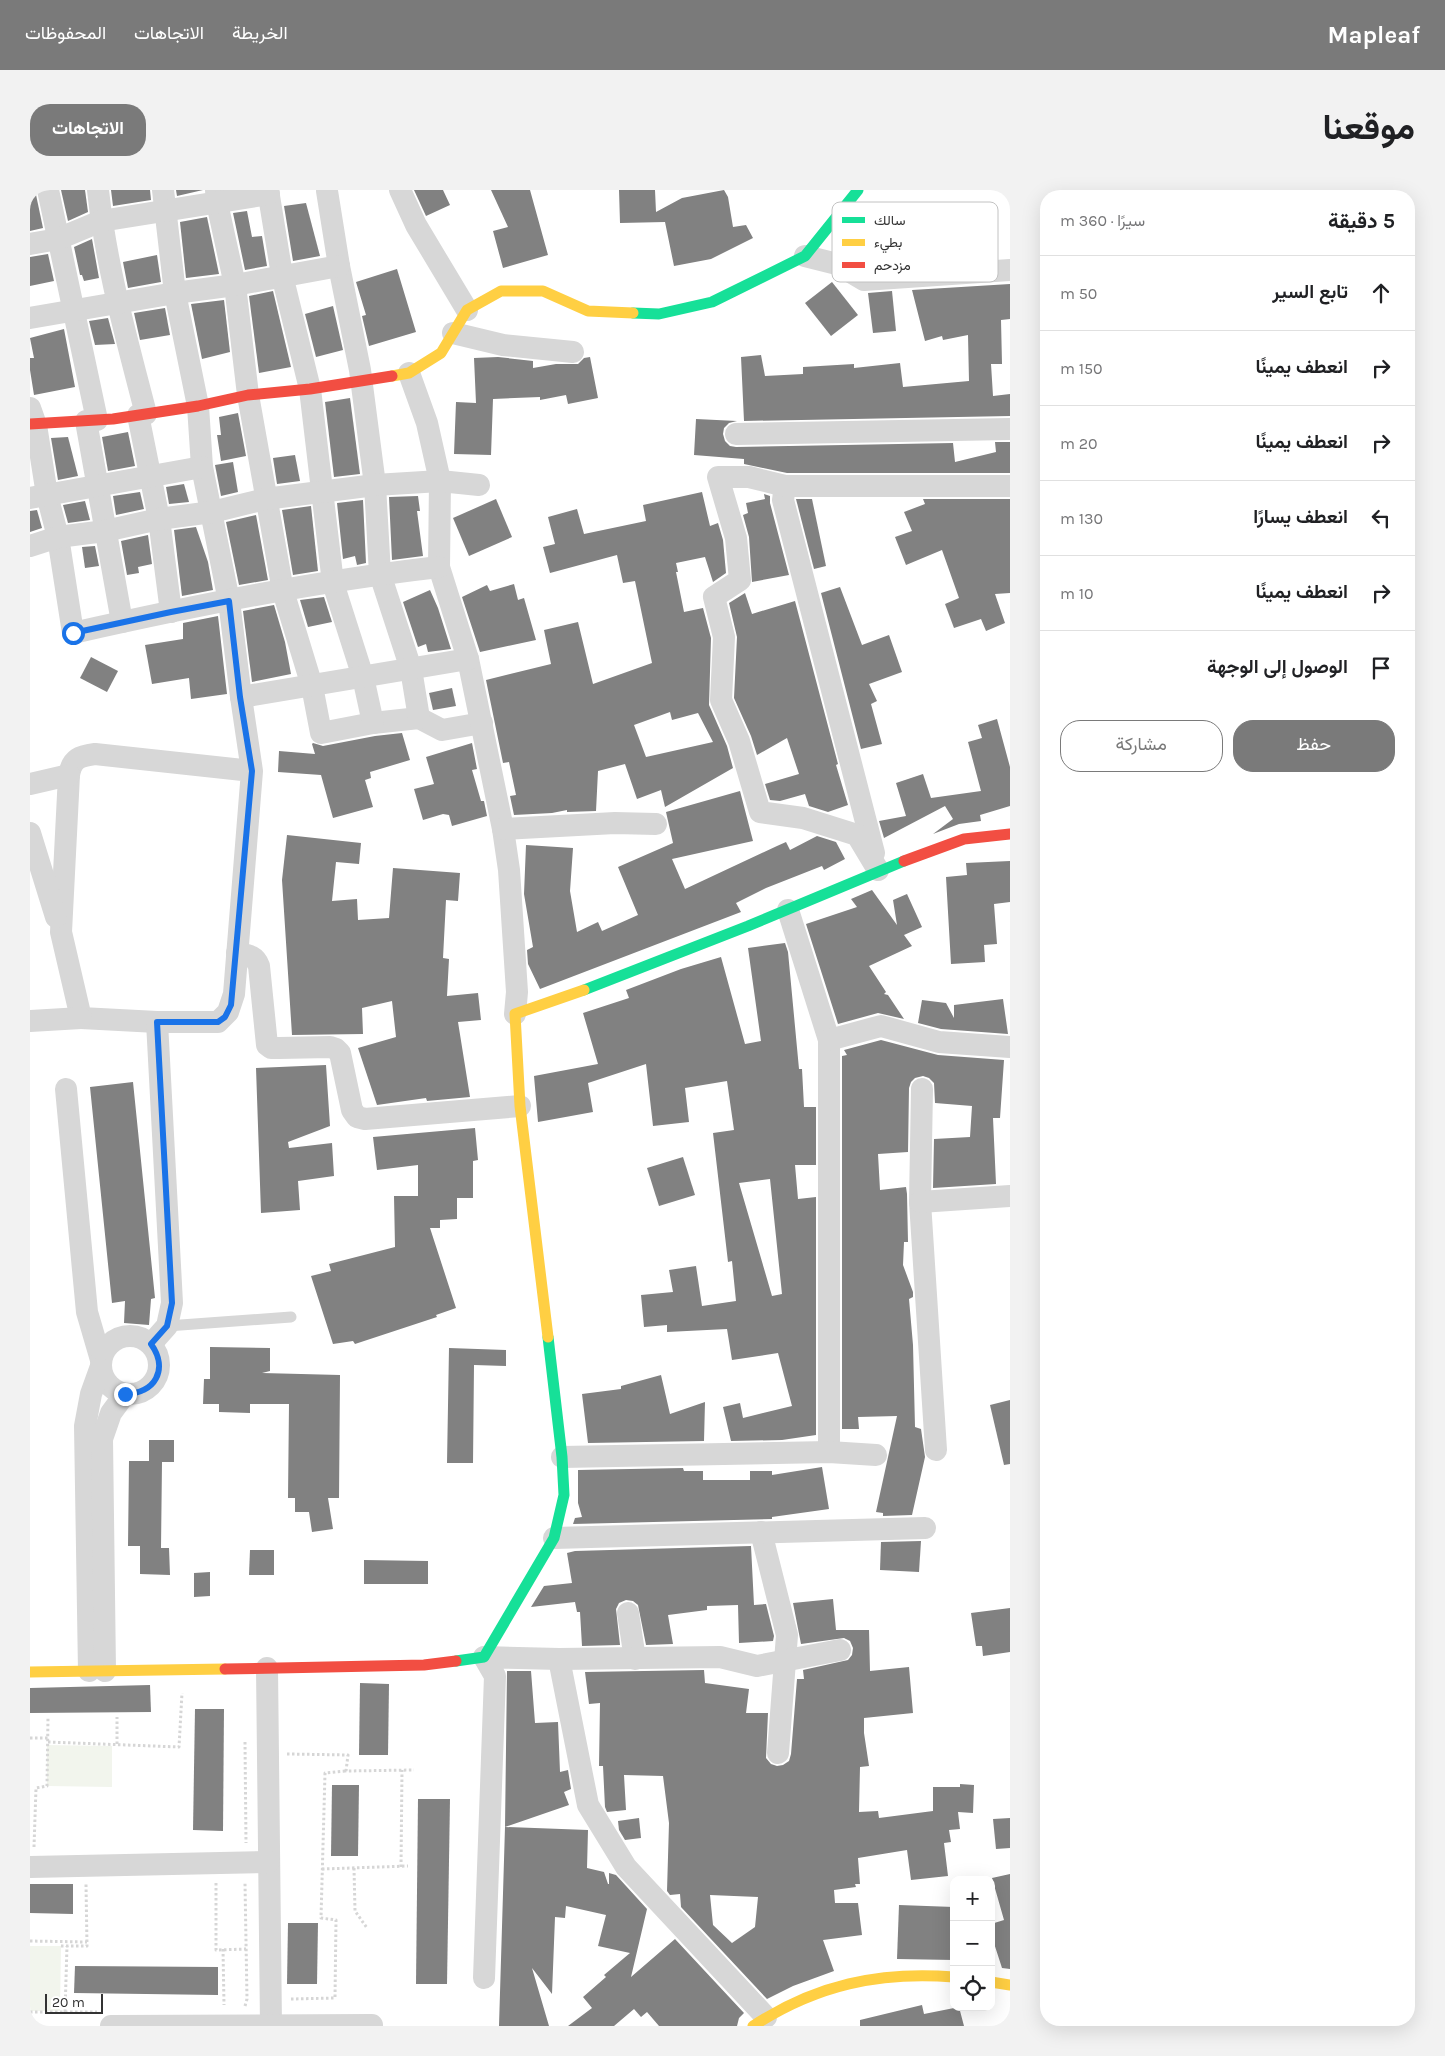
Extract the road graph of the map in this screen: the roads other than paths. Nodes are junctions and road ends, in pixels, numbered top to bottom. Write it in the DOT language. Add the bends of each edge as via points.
graph roads {
  1 [pos="48,190"];
  2 [pos="98,190"];
  3 [pos="400,190"];
  4 [pos="858,190"];
  5 [pos="327,191"];
  6 [pos="268,192"];
  7 [pos="217,196"];
  8 [pos="164,200"];
  9 [pos="848,202"];
  10 [pos="101,221"];
  11 [pos="832,222"];
  12 [pos="58,239"];
  13 [pos="30,244"];
  14 [pos="805,256"];
  15 [pos="832,263"];
  16 [pos="339,266"];
  17 [pos="282,275"];
  18 [pos="235,285"];
  19 [pos="175,293"];
  20 [pos="117,303"];
  21 [pos="467,310"];
  22 [pos="75,312"];
  23 [pos="30,318"];
  24 [pos="453,333"];
  25 [pos="573,352"];
  26 [pos="409,373"];
  27 [pos="361,380"];
  28 [pos="310,389"];
  29 [pos="248,395"];
  30 [pos="198,406"];
  31 [pos="142,414"];
  32 [pos="32,419"];
  33 [pos="92,421"];
  34 [pos="1010,428"];
  35 [pos="736,434"];
  36 [pos="202,467"];
  37 [pos="151,476"];
  38 [pos="440,481"];
  39 [pos="98,484"];
  40 [pos="375,485"];
  41 [pos="479,485"];
  42 [pos="785,486"];
  43 [pos="1010,486"];
  44 [pos="321,493"];
  45 [pos="38,496"];
  46 [pos="265,498"];
  47 [pos="212,512"];
  48 [pos="159,519"];
  49 [pos="105,531"];
  50 [pos="58,537"];
  51 [pos="30,546"];
  52 [pos="439,567"];
  53 [pos="380,574"];
  54 [pos="333,583"];
  55 [pos="283,591"];
  56 [pos="229,601"];
  57 [pos="171,612"];
  58 [pos="122,622"];
  59 [pos="468,659"];
  60 [pos="411,669"];
  61 [pos="362,677"];
  62 [pos="312,686"];
  63 [pos="240,697"];
  64 [pos="419,718"];
  65 [pos="373,723"];
  66 [pos="482,723"];
  67 [pos="252,771"];
  68 [pos="69,775"];
  69 [pos="30,784"];
  70 [pos="656,824"];
  71 [pos="503,829"];
  72 [pos="30,832"];
  73 [pos="1010,834"];
  74 [pos="878,870"];
  75 [pos="788,910"];
  76 [pos="61,932"];
  77 [pos="237,953"];
  78 [pos="515,1014"];
  79 [pos="81,1018"];
  80 [pos="30,1021"];
  81 [pos="157,1022"];
  82 [pos="828,1040"];
  83 [pos="1010,1047"];
  84 [pos="66,1089"];
  85 [pos="922,1089"];
  86 [pos="520,1106"];
  87 [pos="1010,1190"];
  88 [pos="1010,1196"];
  89 [pos="920,1202"];
  90 [pos="291,1318"];
  91 [pos="167,1326"];
  92 [pos="151,1344"];
  93 [pos="101,1364"];
  94 [pos="125,1394"];
  95 [pos="936,1450"];
  96 [pos="829,1452"];
  97 [pos="876,1455"];
  98 [pos="562,1457"];
  99 [pos="925,1528"];
  100 [pos="762,1532"];
  101 [pos="554,1538"];
  102 [pos="628,1612"];
  103 [pos="840,1650"];
  104 [pos="484,1657"];
  105 [pos="559,1659"];
  106 [pos="635,1659"];
  107 [pos="784,1661"];
  108 [pos="268,1668"];
  109 [pos="97,1671"];
  110 [pos="30,1672"];
  111 [pos="778,1753"];
  112 [pos="32,1859"];
  113 [pos="269,1862"];
  114 [pos="950,1977"];
  115 [pos="484,1978"];
  116 [pos="995,1983"];
  117 [pos="1010,1985"];
  118 [pos="233,2021"];
  119 [pos="760,2021"];
  120 [pos="271,2025"];
  121 [pos="372,2025"];
  122 [pos="111,2026"];
  123 [pos="141,2026"];
  1 -- 12 [label="street"];
  2 -- 10 [label="street"];
  3 -- 21 [label="street" via="416,225"];
  4 -- 9 [label="street"];
  5 -- 16 [label="street"];
  6 -- 7 [label="street"];
  6 -- 17 [label="street"];
  7 -- 8 [label="street"];
  7 -- 18 [label="street"];
  8 -- 10 [label="street"];
  8 -- 19 [label="street"];
  10 -- 12 [label="street"];
  10 -- 20 [label="street"];
  11 -- 14 [label="street"];
  12 -- 13 [label="street"];
  12 -- 22 [label="street"];
  14 -- 15 [label="street"];
  14 -- 21 [label="street" via="712,302 659,314 588,311 543,291 501,291"];
  16 -- 17 [label="street"];
  16 -- 27 [label="street"];
  17 -- 18 [label="street"];
  17 -- 28 [label="street"];
  18 -- 19 [label="street"];
  18 -- 29 [label="street"];
  19 -- 20 [label="street"];
  19 -- 30 [label="street"];
  20 -- 22 [label="street"];
  20 -- 31 [label="street"];
  21 -- 24 [label="street"];
  22 -- 23 [label="street"];
  22 -- 33 [label="street"];
  24 -- 25 [label="street" via="503,345"];
  24 -- 26 [label="street" via="441,353"];
  26 -- 27 [label="street"];
  26 -- 38 [label="street" via="427,423"];
  27 -- 28 [label="street"];
  27 -- 40 [label="street"];
  28 -- 29 [label="street"];
  28 -- 44 [label="street"];
  29 -- 30 [label="street"];
  29 -- 46 [label="street"];
  30 -- 31 [label="street"];
  30 -- 36 [label="street"];
  31 -- 33 [label="street"];
  31 -- 37 [label="street"];
  32 -- 33 [label="street"];
  32 -- 45 [label="street"];
  33 -- 39 [label="street"];
  34 -- 35 [label="street"];
  36 -- 37 [label="street"];
  36 -- 47 [label="street"];
  37 -- 39 [label="street"];
  37 -- 48 [label="street"];
  38 -- 40 [label="street"];
  38 -- 41 [label="street"];
  38 -- 52 [label="street"];
  39 -- 45 [label="street"];
  39 -- 49 [label="street"];
  40 -- 44 [label="street"];
  40 -- 53 [label="street"];
  42 -- 43 [label="street"];
  42 -- 74 [label="street" via="783,500"];
  42 -- 74 [label="street" via="749,477 718,477 736,538 740,580 714,598 724,637 721,700 739,741 760,812 803,818 857,835"];
  44 -- 46 [label="street"];
  44 -- 54 [label="street"];
  45 -- 50 [label="street"];
  46 -- 47 [label="street"];
  46 -- 55 [label="street"];
  47 -- 48 [label="street"];
  47 -- 56 [label="street"];
  48 -- 49 [label="street"];
  48 -- 57 [label="street"];
  49 -- 50 [label="street"];
  49 -- 58 [label="street"];
  50 -- 51 [label="street"];
  50 -- 58 [label="street" via="73,633"];
  52 -- 53 [label="street"];
  52 -- 59 [label="street"];
  53 -- 54 [label="street"];
  53 -- 60 [label="street"];
  54 -- 55 [label="street"];
  54 -- 61 [label="street"];
  55 -- 56 [label="street"];
  55 -- 62 [label="street"];
  56 -- 57 [label="street"];
  56 -- 63 [label="street"];
  57 -- 58 [label="street"];
  59 -- 60 [label="street"];
  59 -- 66 [label="street"];
  60 -- 61 [label="street"];
  60 -- 64 [label="street"];
  61 -- 62 [label="street"];
  61 -- 65 [label="street"];
  62 -- 63 [label="street"];
  62 -- 65 [label="street" via="321,733"];
  63 -- 67 [label="street"];
  64 -- 65 [label="street"];
  64 -- 66 [label="street" via="442,730"];
  66 -- 71 [label="street"];
  67 -- 68 [label="street" via="96,754 74,760"];
  67 -- 77 [label="street"];
  68 -- 69 [label="street"];
  68 -- 76 [label="street"];
  70 -- 71 [label="street" via="615,822"];
  71 -- 78 [label="street" via="510,870"];
  72 -- 76 [label="street"];
  73 -- 74 [label="street" via="964,839"];
  74 -- 75 [label="street"];
  75 -- 78 [label="street"];
  75 -- 82 [label="street"];
  76 -- 79 [label="street"];
  77 -- 81 [label="street" via="234,994 225,1017 218,1022"];
  77 -- 86 [label="street" via="257,959 267,1045 271,1048 336,1049 340,1053 352,1110 357,1117 365,1119"];
  78 -- 86 [label="street"];
  79 -- 80 [label="street"];
  79 -- 81 [label="street"];
  81 -- 91 [label="street" via="172,1303"];
  82 -- 83 [label="street" via="881,1026 939,1042"];
  82 -- 96 [label="street"];
  84 -- 93 [label="street" via="87,1312"];
  85 -- 89 [label="street"];
  86 -- 98 [label="street"];
  87 -- 88 [label="street"];
  88 -- 89 [label="street"];
  89 -- 95 [label="street"];
  90 -- 91 [label="lane"];
  91 -- 92 [label="street"];
  92 -- 93 [label="street" via="135,1336 117,1338 109,1343"];
  92 -- 94 [label="street" via="159,1360 156,1378 143,1391"];
  93 -- 94 [label="street" via="109,1385"];
  93 -- 109 [label="street" via="85,1426"];
  94 -- 109 [label="street" via="111,1412 102,1439"];
  96 -- 97 [label="street"];
  96 -- 98 [label="street"];
  98 -- 101 [label="street" via="564,1494"];
  99 -- 100 [label="street"];
  100 -- 101 [label="street"];
  100 -- 107 [label="street" via="787,1635"];
  101 -- 104 [label="street"];
  102 -- 106 [label="street"];
  103 -- 107 [label="street"];
  104 -- 105 [label="street"];
  104 -- 108 [label="street" via="424,1665"];
  104 -- 115 [label="street" via="494,1676"];
  105 -- 106 [label="street"];
  105 -- 119 [label="street" via="588,1805 626,1867"];
  106 -- 107 [label="street" via="720,1656 757,1666"];
  107 -- 111 [label="street"];
  108 -- 109 [label="street"];
  108 -- 113 [label="street"];
  109 -- 110 [label="street"];
  112 -- 113 [label="street"];
  113 -- 120 [label="street"];
  114 -- 119 [label="street" via="907,1974 862,1980 823,1990"];
  116 -- 117 [label="street"];
  118 -- 120 [label="street"];
  118 -- 123 [label="street"];
  120 -- 121 [label="street"];
  122 -- 123 [label="street"];
}
